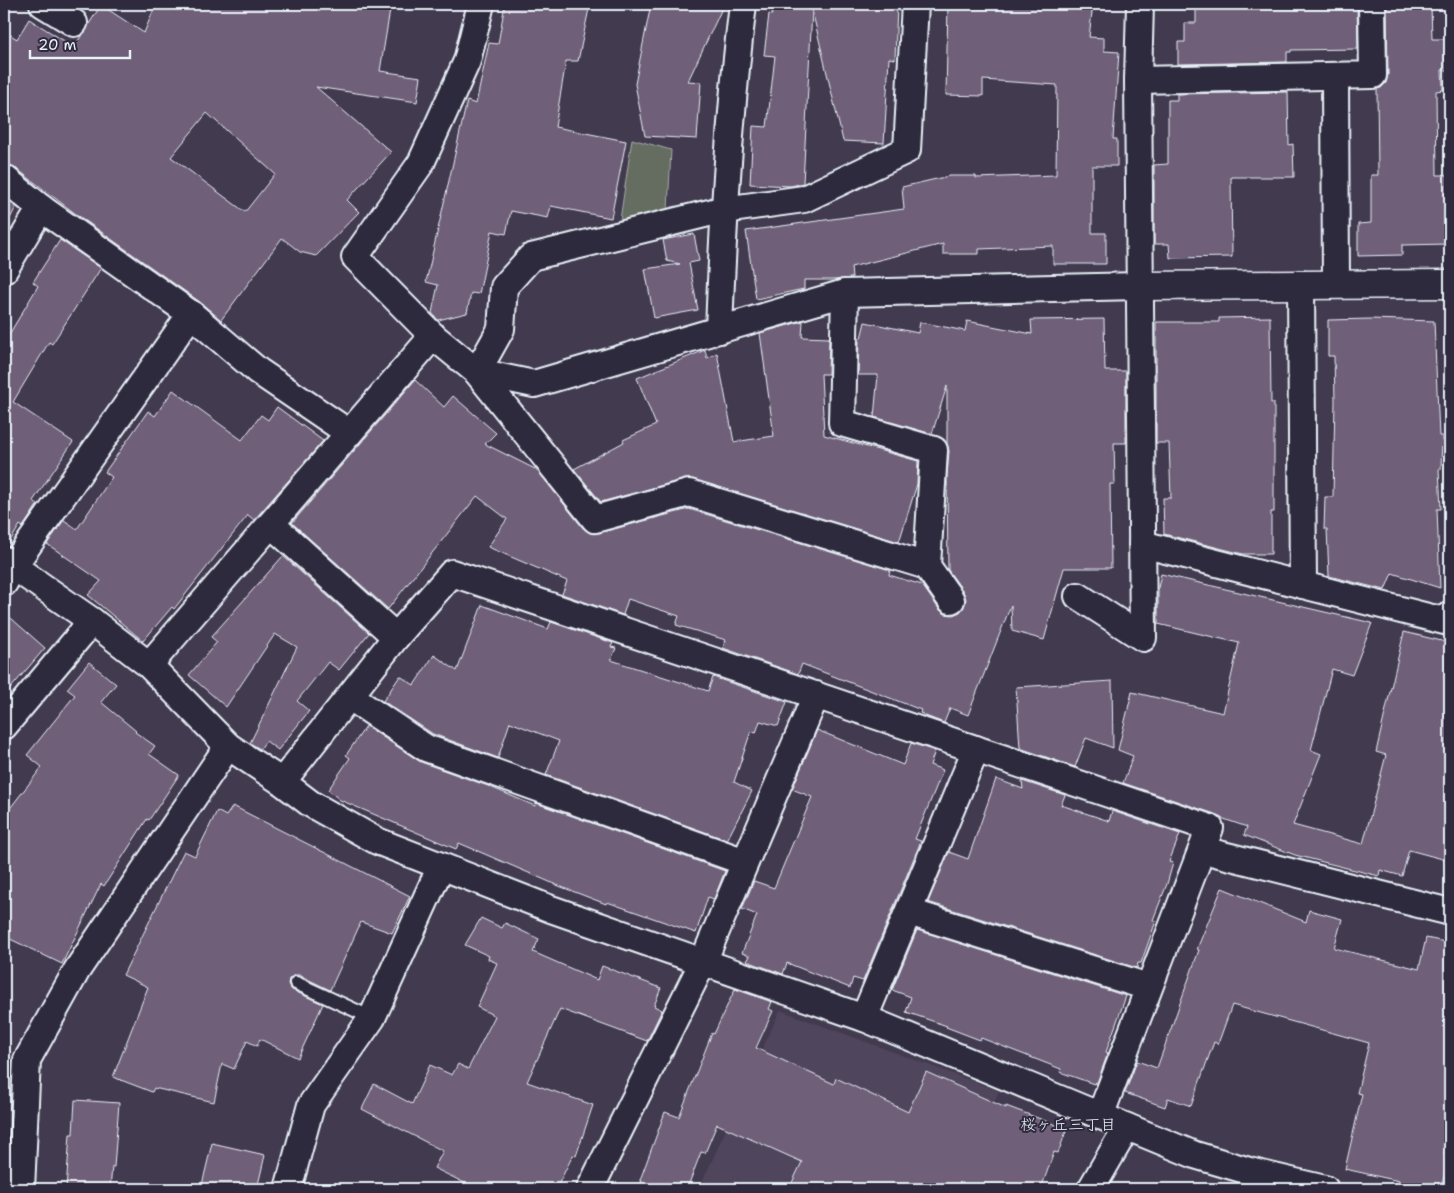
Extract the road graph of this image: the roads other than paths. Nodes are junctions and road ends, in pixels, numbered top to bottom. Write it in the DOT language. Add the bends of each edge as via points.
graph roads {
  1 [pos="43,4"];
  2 [pos="481,4"];
  3 [pos="743,4"];
  4 [pos="915,4"];
  5 [pos="1140,4"];
  6 [pos="1372,4"];
  7 [pos="74,23"];
  8 [pos="1335,76"];
  9 [pos="1138,80"];
  10 [pos="4,178"];
  11 [pos="41,208"];
  12 [pos="724,210"];
  13 [pos="4,270"];
  14 [pos="1301,284"];
  15 [pos="1450,284"];
  16 [pos="1336,285"];
  17 [pos="1139,286"];
  18 [pos="845,293"];
  19 [pos="191,314"];
  20 [pos="719,330"];
  21 [pos="433,336"];
  22 [pos="477,372"];
  23 [pos="349,433"];
  24 [pos="272,524"];
  25 [pos="1142,544"];
  26 [pos="927,566"];
  27 [pos="7,569"];
  28 [pos="1303,585"];
  29 [pos="1078,596"];
  30 [pos="951,600"];
  31 [pos="1450,615"];
  32 [pos="92,621"];
  33 [pos="396,637"];
  34 [pos="149,665"];
  35 [pos="816,695"];
  36 [pos="350,697"];
  37 [pos="4,726"];
  38 [pos="228,746"];
  39 [pos="976,749"];
  40 [pos="282,782"];
  41 [pos="1202,850"];
  42 [pos="745,862"];
  43 [pos="441,866"];
  44 [pos="909,912"];
  45 [pos="1450,912"];
  46 [pos="702,962"];
  47 [pos="296,983"];
  48 [pos="1148,987"];
  49 [pos="372,1018"];
  50 [pos="864,1018"];
  51 [pos="1100,1116"];
  52 [pos="1127,1127"];
  53 [pos="21,1189"];
  54 [pos="288,1189"];
  55 [pos="590,1189"];
  56 [pos="1091,1189"];
  57 [pos="1325,1189"];
  1 -- 7 [label="street"];
  2 -- 21 [label="street" via="467,61 421,163 355,256"];
  3 -- 12 [label="street"];
  4 -- 12 [label="street" via="907,150 804,199"];
  5 -- 9 [label="street"];
  6 -- 8 [label="street" via="1373,75"];
  8 -- 9 [label="street"];
  8 -- 16 [label="street"];
  9 -- 17 [label="street"];
  10 -- 11 [label="street"];
  11 -- 13 [label="street"];
  11 -- 19 [label="street"];
  12 -- 20 [label="street"];
  12 -- 22 [label="street" via="531,257 504,287 501,329"];
  14 -- 16 [label="street"];
  14 -- 17 [label="street"];
  14 -- 28 [label="street"];
  15 -- 16 [label="street"];
  17 -- 18 [label="street"];
  17 -- 25 [label="street"];
  18 -- 20 [label="street"];
  18 -- 26 [label="street" via="842,423 934,450"];
  19 -- 23 [label="street" via="258,371"];
  19 -- 27 [label="street"];
  20 -- 22 [label="street" via="534,384"];
  21 -- 22 [label="street"];
  21 -- 23 [label="street"];
  22 -- 26 [label="street" via="594,519 689,492"];
  23 -- 24 [label="street"];
  24 -- 33 [label="street"];
  24 -- 34 [label="street"];
  25 -- 28 [label="street"];
  25 -- 29 [label="street" via="1143,638"];
  26 -- 30 [label="street"];
  27 -- 32 [label="street"];
  28 -- 31 [label="street" via="1444,621"];
  32 -- 34 [label="street"];
  32 -- 37 [label="street"];
  33 -- 35 [label="street" via="452,573"];
  33 -- 36 [label="street"];
  34 -- 38 [label="street"];
  35 -- 39 [label="street"];
  35 -- 42 [label="street"];
  36 -- 40 [label="street"];
  36 -- 42 [label="street" via="426,748"];
  38 -- 40 [label="street"];
  38 -- 53 [label="street" via="77,970 27,1060"];
  39 -- 41 [label="street" via="1210,828"];
  39 -- 44 [label="street"];
  40 -- 43 [label="street" via="311,804 377,841"];
  41 -- 45 [label="street"];
  41 -- 48 [label="street"];
  42 -- 46 [label="street"];
  43 -- 46 [label="street"];
  43 -- 49 [label="street"];
  44 -- 48 [label="street"];
  44 -- 50 [label="street"];
  46 -- 50 [label="street"];
  46 -- 55 [label="street"];
  47 -- 49 [label="lane"];
  48 -- 51 [label="street"];
  49 -- 54 [label="street" via="311,1105"];
  50 -- 51 [label="street"];
  51 -- 52 [label="street"];
  52 -- 56 [label="street"];
  52 -- 57 [label="street" via="1195,1155"];
}
